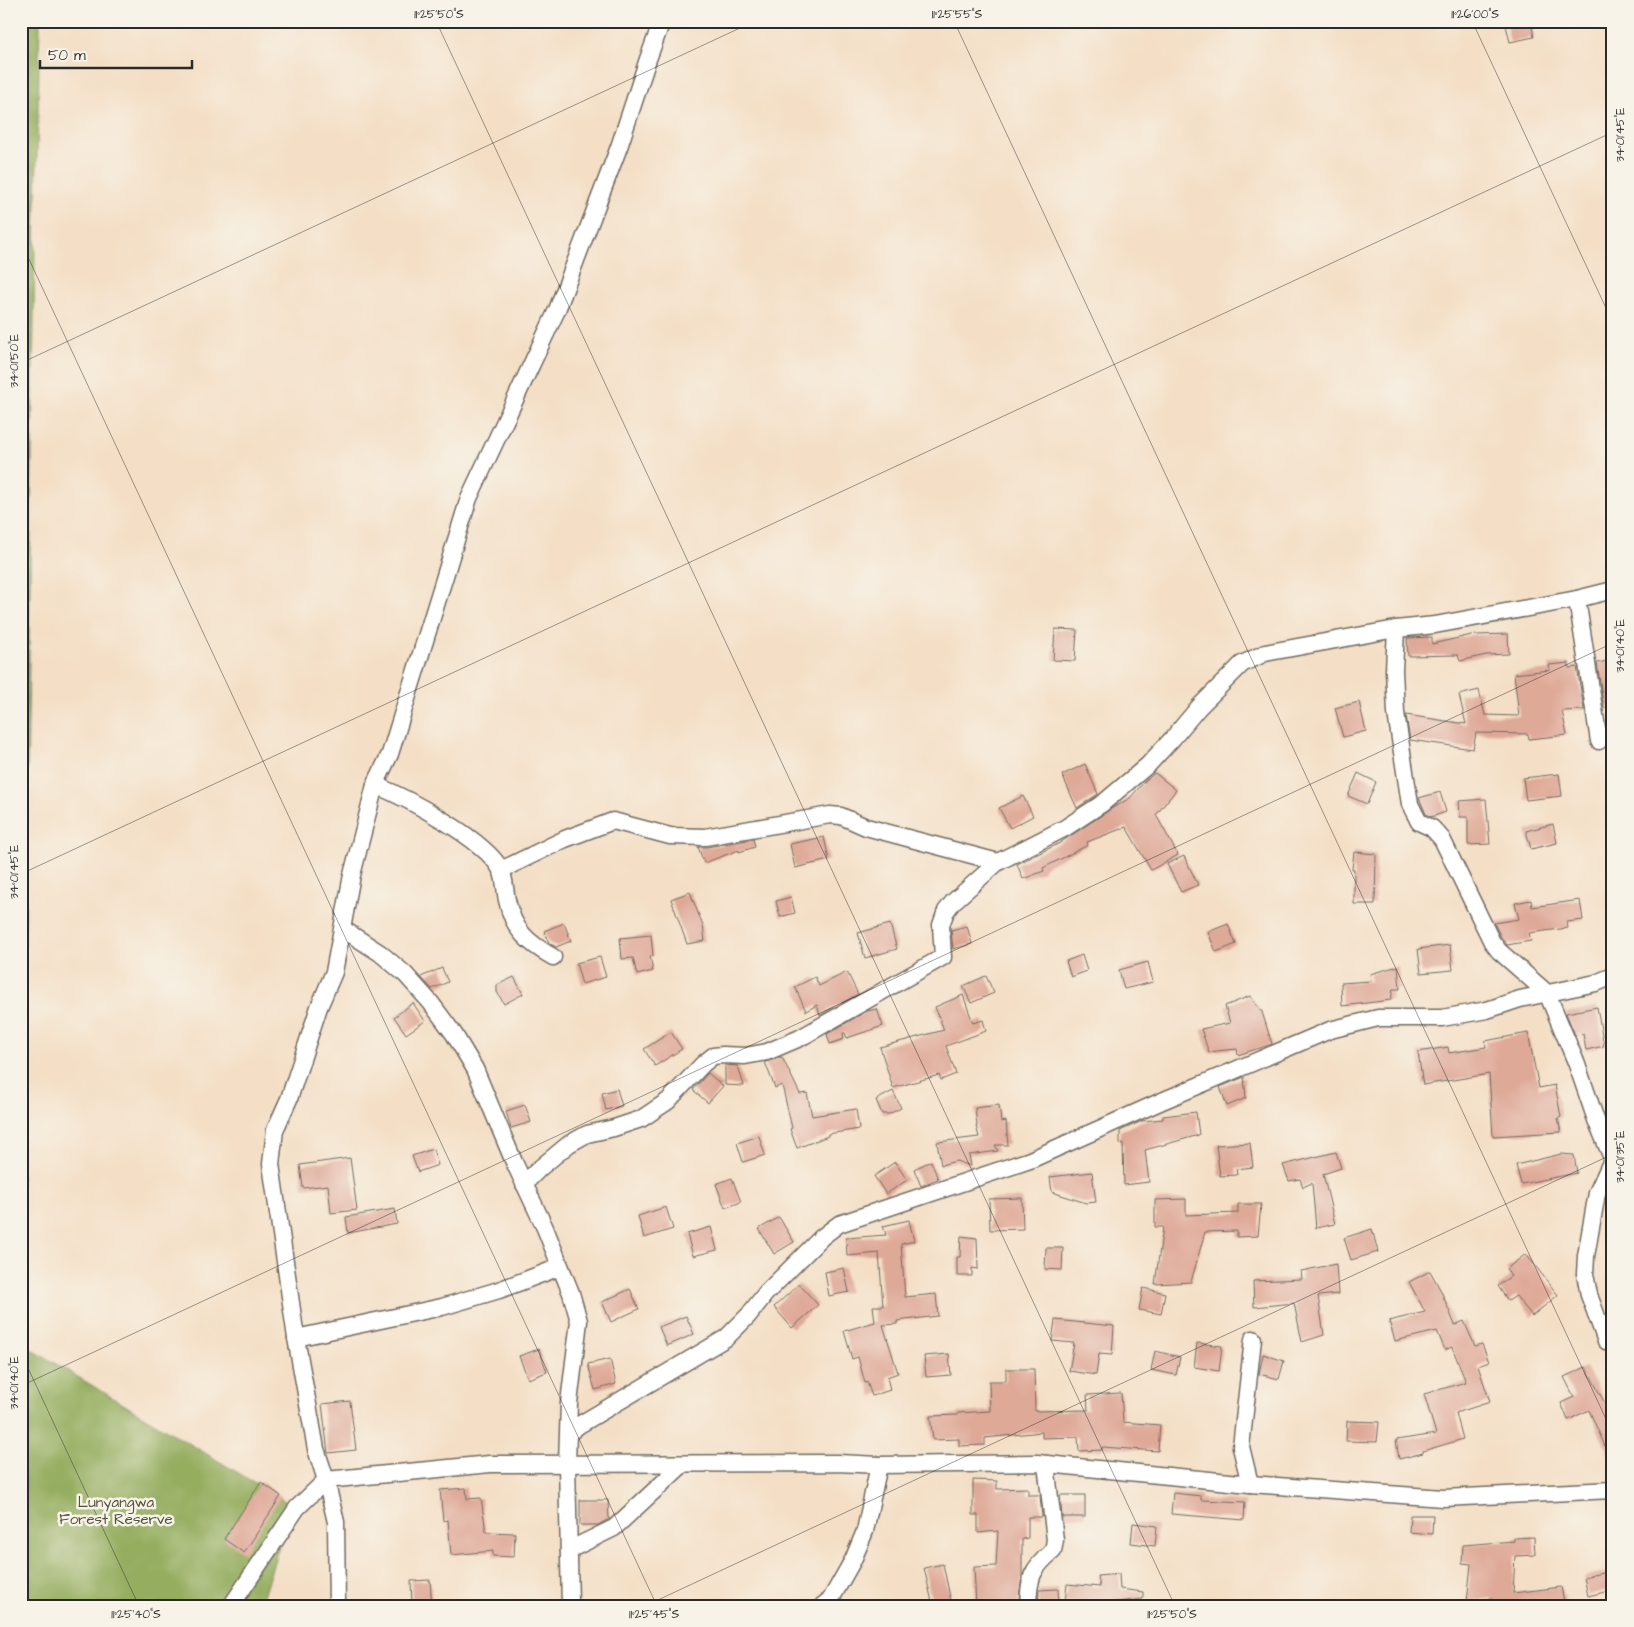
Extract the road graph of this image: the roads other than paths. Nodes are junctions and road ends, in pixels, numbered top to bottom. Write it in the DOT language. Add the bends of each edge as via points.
graph roads {
  1 [pos="662,21"];
  2 [pos="1613,590"];
  3 [pos="1577,599"];
  4 [pos="1396,629"];
  5 [pos="1599,741"];
  6 [pos="375,785"];
  7 [pos="998,862"];
  8 [pos="501,870"];
  9 [pos="343,929"];
  10 [pos="553,957"];
  11 [pos="1613,976"];
  12 [pos="1547,993"];
  13 [pos="1612,1160"];
  14 [pos="524,1184"];
  15 [pos="560,1267"];
  16 [pos="296,1338"];
  17 [pos="1253,1338"];
  18 [pos="1606,1340"];
  19 [pos="569,1433"];
  20 [pos="567,1463"];
  21 [pos="1046,1464"];
  22 [pos="682,1465"];
  23 [pos="879,1465"];
  24 [pos="326,1480"];
  25 [pos="1250,1484"];
  26 [pos="1613,1490"];
  27 [pos="569,1550"];
  28 [pos="829,1603"];
  29 [pos="231,1606"];
  30 [pos="337,1606"];
  31 [pos="570,1606"];
  32 [pos="1028,1606"];
  1 -- 6 [label="street" via="619,147 557,310 469,498 390,754"];
  2 -- 3 [label="street"];
  3 -- 4 [label="street"];
  3 -- 5 [label="street"];
  4 -- 7 [label="street" via="1265,653 1242,664 1199,706 1148,765 1103,803 1065,828"];
  4 -- 12 [label="street" via="1396,713 1410,804 1419,822 1432,828 1442,840 1492,942"];
  6 -- 8 [label="street" via="397,794 454,828 484,850"];
  6 -- 9 [label="street" via="352,875"];
  7 -- 8 [label="street" via="830,815 705,837 670,836 613,821 565,839"];
  7 -- 14 [label="street" via="946,911 942,925 942,957 800,1038 767,1052 713,1056 668,1101 641,1119 587,1134 568,1144"];
  8 -- 10 [label="street" via="508,903 520,933"];
  9 -- 14 [label="street" via="380,953 431,1002 475,1069"];
  9 -- 16 [label="street" via="334,972 275,1130 271,1164"];
  11 -- 12 [label="street" via="1596,983"];
  12 -- 13 [label="street"];
  12 -- 19 [label="street" via="1487,1010 1442,1018 1378,1018 1330,1030 1030,1160 840,1224 822,1237 766,1293 726,1338"];
  13 -- 18 [label="street" via="1597,1193 1585,1274 1589,1295"];
  14 -- 15 [label="street"];
  15 -- 16 [label="street" via="442,1307"];
  15 -- 19 [label="street" via="579,1321"];
  16 -- 24 [label="street" via="316,1449"];
  17 -- 25 [label="street" via="1241,1447"];
  19 -- 20 [label="street"];
  20 -- 22 [label="street"];
  20 -- 24 [label="street" via="490,1464"];
  20 -- 27 [label="street"];
  21 -- 23 [label="street"];
  21 -- 25 [label="street"];
  21 -- 32 [label="street" via="1055,1540 1053,1552 1032,1573"];
  22 -- 23 [label="street"];
  22 -- 27 [label="street" via="614,1528"];
  23 -- 28 [label="street" via="865,1531"];
  24 -- 29 [label="street" via="297,1508"];
  24 -- 30 [label="street" via="336,1522"];
  25 -- 26 [label="street" via="1443,1498"];
  27 -- 31 [label="street"];
}
